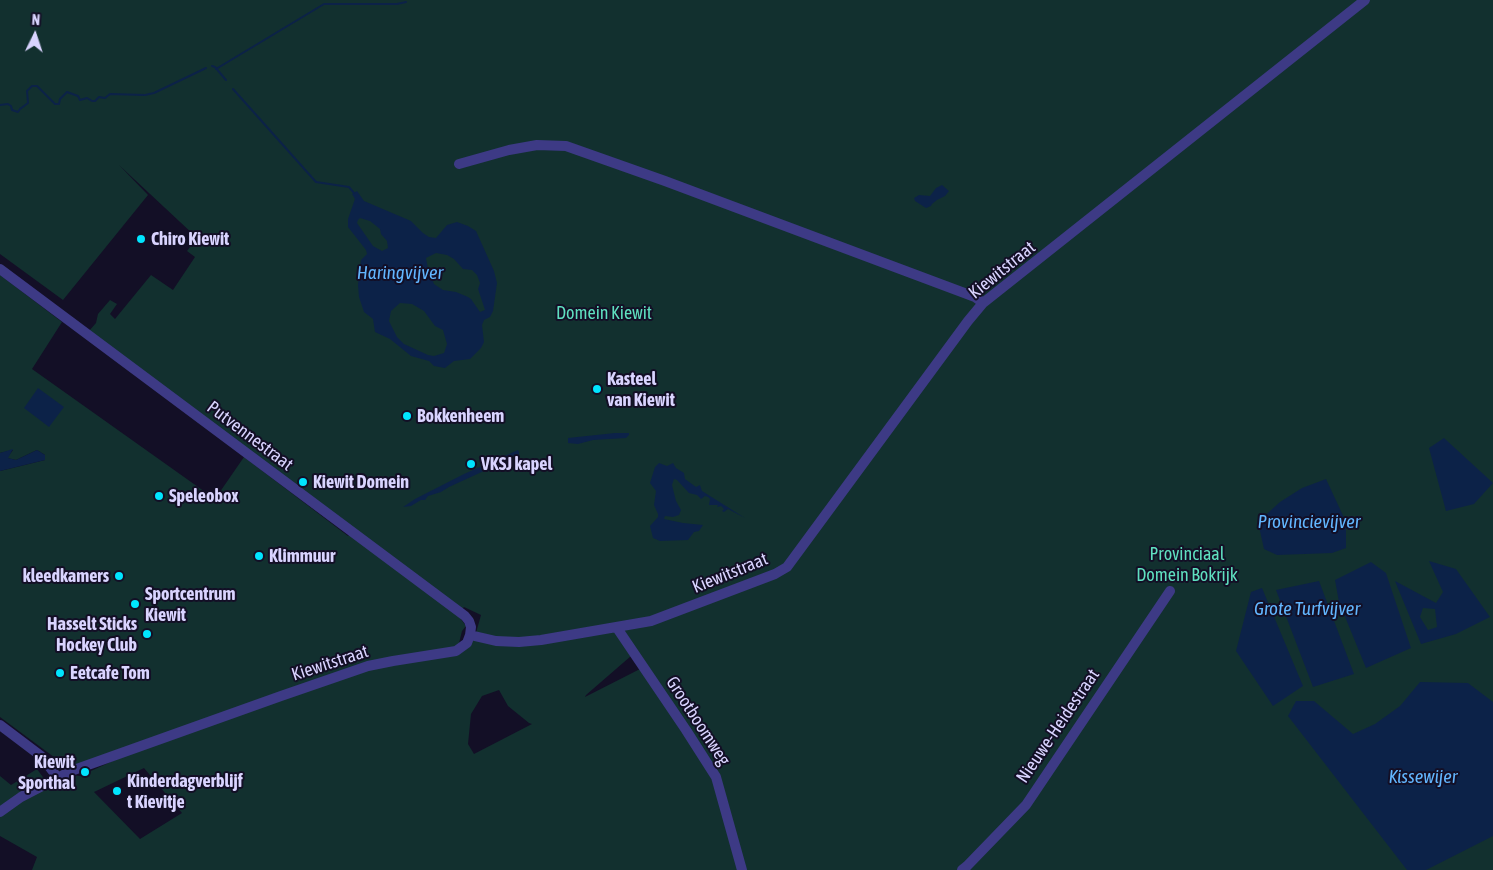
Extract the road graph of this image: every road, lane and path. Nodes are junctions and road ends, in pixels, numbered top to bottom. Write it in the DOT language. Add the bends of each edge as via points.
graph roads {
  1 [pos="1365,0"];
  2 [pos="459,164"];
  3 [pos="0,269"];
  4 [pos="983,303"];
  5 [pos="1170,591"];
  6 [pos="617,628"];
  7 [pos="470,635"];
  8 [pos="0,725"];
  9 [pos="58,778"];
  10 [pos="0,812"];
  11 [pos="742,870"];
  12 [pos="962,870"];
  1 -- 4 [label="street, Kiewitstraat"];
  2 -- 4 [label="street" via="537,145 566,146 928,279"];
  3 -- 7 [label="street, Putvennestraat" via="465,616 471,627"];
  4 -- 6 [label="street, Kiewitstraat" via="787,567 651,621"];
  5 -- 12 [label="street, Nieuwe-Heidestraat" via="1026,805"];
  6 -- 7 [label="street, Kiewitstraat" via="519,642"];
  6 -- 11 [label="street, Grootboomweg" via="716,777"];
  7 -- 9 [label="street, Kiewitstraat" via="467,643 456,651 368,666 132,748"];
  8 -- 9 [label="street" via="41,756"];
  9 -- 10 [label="street, Kiewitstraat"];
}
